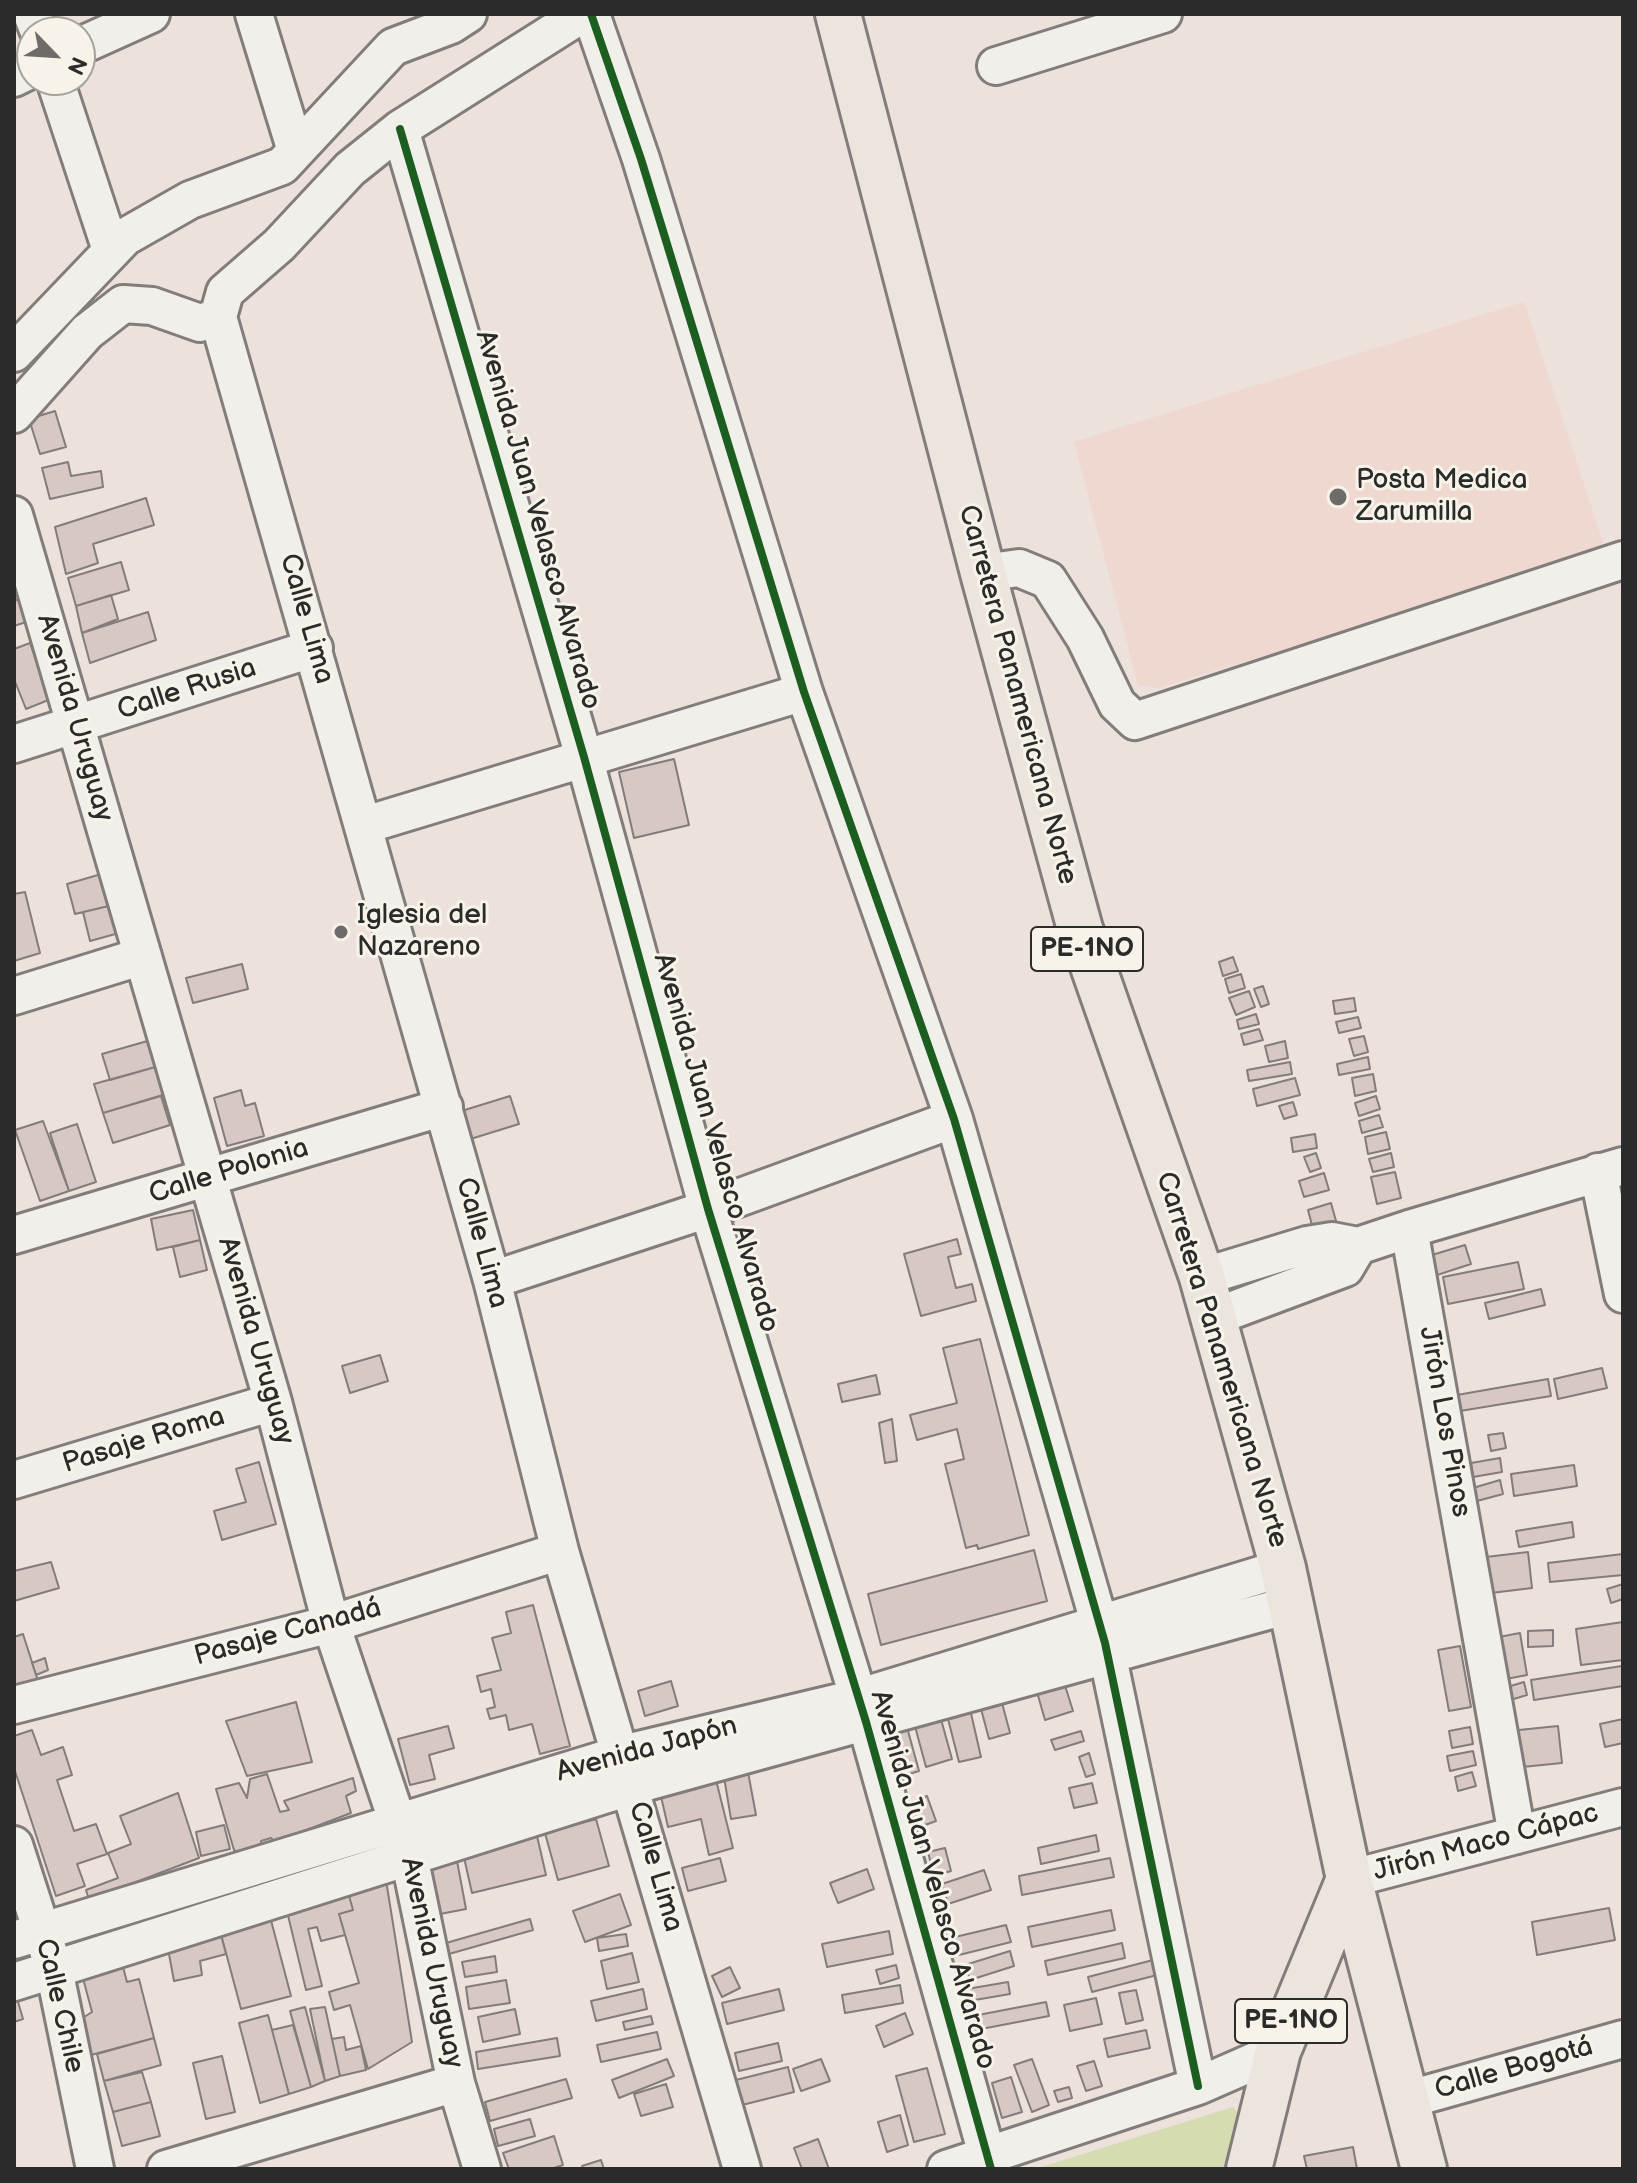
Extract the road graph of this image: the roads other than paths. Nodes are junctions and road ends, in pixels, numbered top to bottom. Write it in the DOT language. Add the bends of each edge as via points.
graph roads {
  1 [pos="151,14"];
  2 [pos="254,14"];
  3 [pos="468,14"];
  4 [pos="582,14"];
  5 [pos="591,14"];
  6 [pos="838,14"];
  7 [pos="1163,14"];
  8 [pos="96,39"];
  9 [pos="996,66"];
  10 [pos="60,96"];
  11 [pos="400,129"];
  12 [pos="296,151"];
  13 [pos="111,250"];
  14 [pos="218,317"];
  15 [pos="14,353"];
  16 [pos="14,414"];
  17 [pos="14,515"];
  18 [pos="1623,560"];
  19 [pos="983,573"];
  20 [pos="314,648"];
  21 [pos="804,692"];
  22 [pos="76,726"];
  23 [pos="14,744"];
  24 [pos="584,757"];
  25 [pos="365,825"];
  26 [pos="143,956"];
  27 [pos="14,996"];
  28 [pos="444,1107"];
  29 [pos="954,1119"];
  30 [pos="1610,1169"];
  31 [pos="208,1179"];
  32 [pos="708,1209"];
  33 [pos="1409,1229"];
  34 [pos="14,1235"];
  35 [pos="492,1280"];
  36 [pos="1623,1294"];
  37 [pos="1208,1297"];
  38 [pos="273,1402"];
  39 [pos="14,1480"];
  40 [pos="560,1551"];
  41 [pos="1288,1586"];
  42 [pos="331,1624"];
  43 [pos="1104,1639"];
  44 [pos="14,1705"];
  45 [pos="861,1710"];
  46 [pos="627,1770"];
  47 [pos="1623,1807"];
  48 [pos="399,1820"];
  49 [pos="1517,1835"];
  50 [pos="14,1845"];
  51 [pos="409,1856"];
  52 [pos="1349,1879"];
  53 [pos="29,1936"];
  54 [pos="54,1969"];
  55 [pos="14,1982"];
  56 [pos="1623,2039"];
  57 [pos="1278,2051"];
  58 [pos="456,2083"];
  59 [pos="1198,2086"];
  60 [pos="1406,2100"];
  61 [pos="989,2162"];
  62 [pos="95,2169"];
  63 [pos="166,2169"];
  64 [pos="482,2169"];
  65 [pos="742,2169"];
  66 [pos="946,2169"];
  67 [pos="1249,2169"];
  68 [pos="1424,2169"];
  1 -- 8 [label="street"];
  2 -- 12 [label="street"];
  3 -- 12 [label="street" via="393,47"];
  4 -- 11 [label="street"];
  5 -- 21 [label="street" via="641,159"];
  6 -- 19 [label="main road, Carretera Panamericana Norte / PE-1NO"];
  7 -- 9 [label="street"];
  10 -- 13 [label="street"];
  11 -- 14 [label="street" via="350,169 279,245 225,292"];
  11 -- 24 [label="street, Avenida Juan Velasco Alvarado"];
  12 -- 13 [label="street" via="282,166 190,200"];
  13 -- 15 [label="street"];
  14 -- 16 [label="street" via="200,323 152,306 123,304 87,332"];
  14 -- 20 [label="street, Calle Lima"];
  17 -- 22 [label="street, Avenida Uruguay"];
  18 -- 19 [label="street" via="1135,721 1117,704 1085,638 1048,580 1019,568"];
  19 -- 37 [label="main road, Carretera Panamericana Norte / PE-1NO" via="1080,929"];
  20 -- 22 [label="street, Calle Rusia"];
  20 -- 25 [label="street, Calle Lima"];
  21 -- 24 [label="street"];
  21 -- 29 [label="street"];
  22 -- 23 [label="street, Calle Rusia"];
  22 -- 26 [label="street, Avenida Uruguay"];
  24 -- 25 [label="street"];
  24 -- 32 [label="street, Avenida Juan Velasco Alvarado"];
  25 -- 28 [label="street, Calle Lima"];
  26 -- 27 [label="street"];
  26 -- 31 [label="street, Avenida Uruguay"];
  28 -- 31 [label="street, Calle Polonia"];
  28 -- 35 [label="street, Calle Lima"];
  29 -- 32 [label="street"];
  29 -- 43 [label="street"];
  30 -- 33 [label="street"];
  30 -- 36 [label="street"];
  31 -- 34 [label="street, Calle Polonia"];
  31 -- 38 [label="street, Avenida Uruguay"];
  32 -- 35 [label="street"];
  32 -- 45 [label="street, Avenida Juan Velasco Alvarado"];
  33 -- 37 [label="street" via="1358,1246 1345,1268"];
  33 -- 49 [label="street, Jirón Los Pinos"];
  35 -- 40 [label="street, Calle Lima"];
  37 -- 41 [label="main road, Carretera Panamericana Norte / PE-1NO"];
  38 -- 39 [label="street, Pasaje Roma"];
  38 -- 42 [label="street, Avenida Uruguay"];
  40 -- 42 [label="street, Pasaje Canadá"];
  40 -- 46 [label="street, Calle Lima"];
  41 -- 43 [label="street"];
  41 -- 52 [label="main road, Carretera Panamericana Norte / PE-1NO"];
  42 -- 44 [label="street, Pasaje Canadá"];
  42 -- 48 [label="street, Avenida Uruguay"];
  43 -- 45 [label="street"];
  43 -- 59 [label="street"];
  45 -- 46 [label="street"];
  45 -- 61 [label="street, Avenida Juan Velasco Alvarado"];
  46 -- 48 [label="street, Avenida Japón"];
  46 -- 51 [label="street, Avenida Japón"];
  46 -- 65 [label="street, Calle Lima"];
  47 -- 49 [label="street, Jirón Maco Cápac"];
  48 -- 51 [label="street, Avenida Uruguay"];
  48 -- 53 [label="street, Avenida Japón"];
  49 -- 52 [label="street, Jirón Maco Cápac"];
  50 -- 53 [label="street, Calle Chile"];
  51 -- 54 [label="street, Avenida Japón"];
  51 -- 58 [label="street, Avenida Uruguay"];
  52 -- 57 [label="main road, PE-1NO"];
  52 -- 60 [label="main road, Carretera Panamericana Norte / PE-1NO"];
  53 -- 54 [label="street, Calle Chile"];
  54 -- 55 [label="street, Avenida Japón"];
  54 -- 62 [label="street, Calle Chile"];
  56 -- 60 [label="street, Calle Bogotá"];
  57 -- 59 [label="street"];
  57 -- 67 [label="main road, PE-1NO"];
  58 -- 63 [label="street"];
  58 -- 64 [label="street, Avenida Uruguay"];
  59 -- 61 [label="street"];
  60 -- 68 [label="main road, Carretera Panamericana Norte / PE-1NO"];
  61 -- 66 [label="street"];
}
